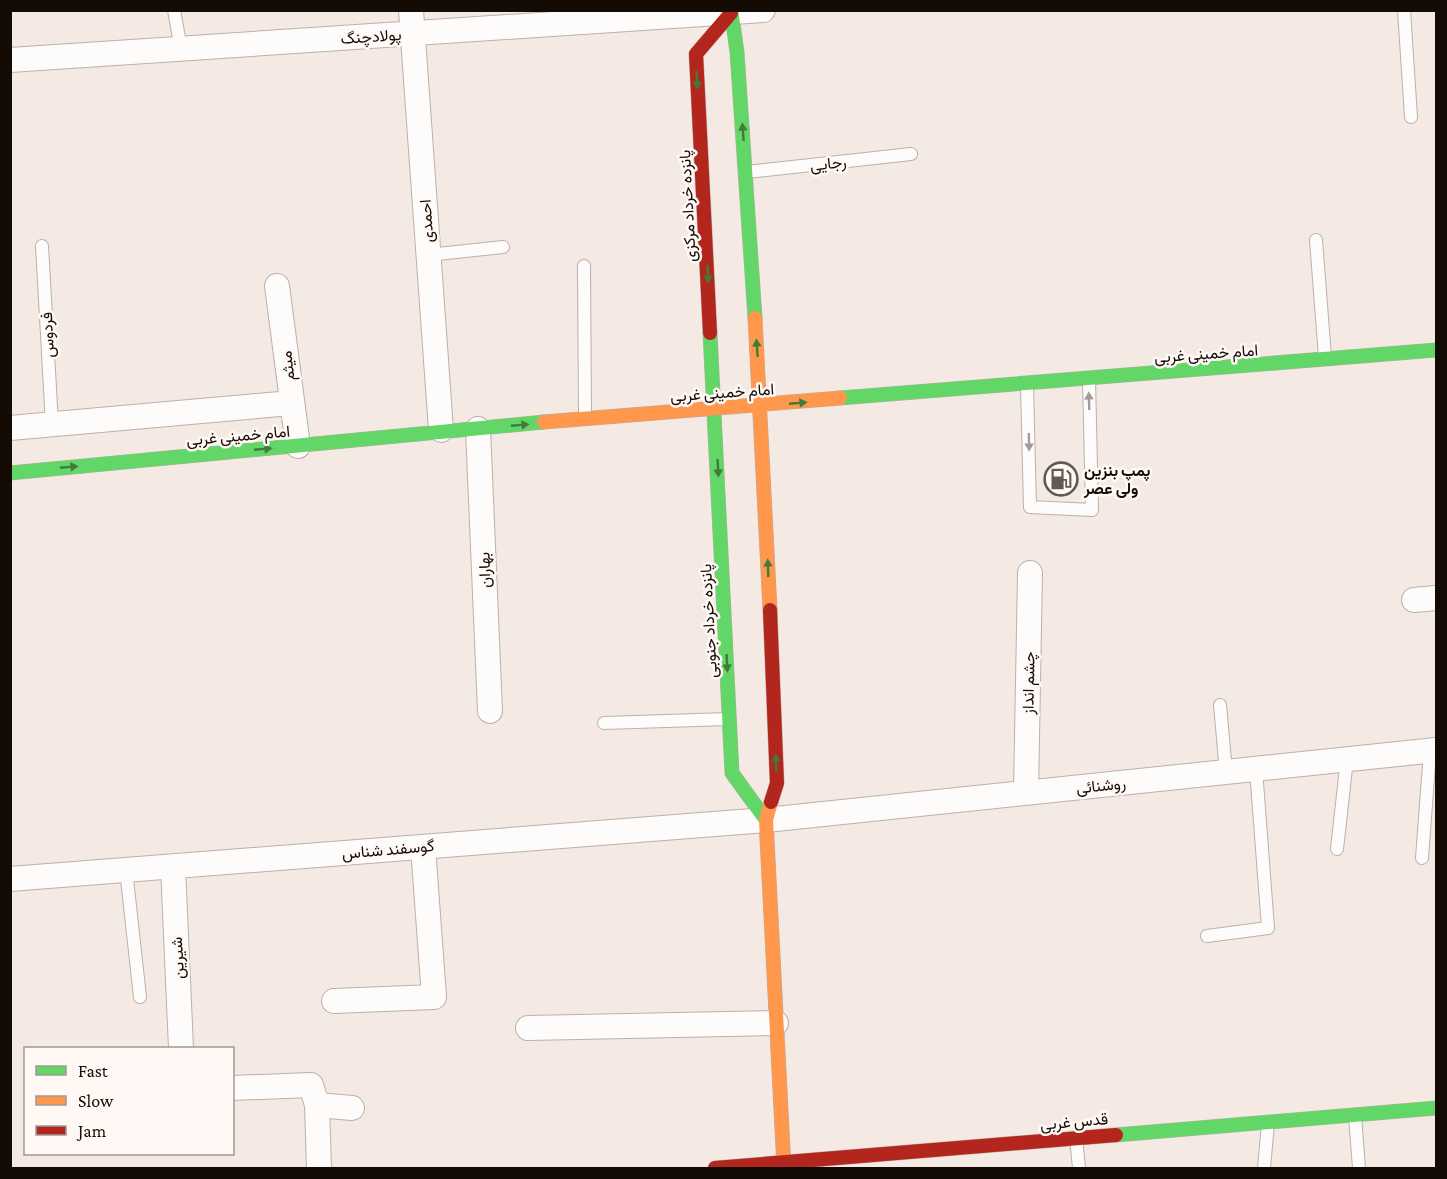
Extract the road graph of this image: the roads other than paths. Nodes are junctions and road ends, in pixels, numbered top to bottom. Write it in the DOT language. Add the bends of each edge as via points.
graph roads {
  1 [pos="174,10"];
  2 [pos="763,10"];
  3 [pos="1404,10"];
  4 [pos="731,12"];
  5 [pos="412,22"];
  6 [pos="181,49"];
  7 [pos="10,60"];
  8 [pos="1411,117"];
  9 [pos="911,154"];
  10 [pos="746,172"];
  11 [pos="1316,240"];
  12 [pos="42,246"];
  13 [pos="503,247"];
  14 [pos="428,255"];
  15 [pos="584,266"];
  16 [pos="277,286"];
  17 [pos="1437,350"];
  18 [pos="1326,361"];
  19 [pos="1089,379"];
  20 [pos="1027,384"];
  21 [pos="291,403"];
  22 [pos="761,406"];
  23 [pos="715,409"];
  24 [pos="585,419"];
  25 [pos="52,424"];
  26 [pos="10,428"];
  27 [pos="478,429"];
  28 [pos="441,430"];
  29 [pos="298,446"];
  30 [pos="10,473"];
  31 [pos="1030,573"];
  32 [pos="1221,705"];
  33 [pos="490,711"];
  34 [pos="729,719"];
  35 [pos="604,723"];
  36 [pos="1433,750"];
  37 [pos="1347,759"];
  38 [pos="1256,769"];
  39 [pos="1226,772"];
  40 [pos="1026,792"];
  41 [pos="766,819"];
  42 [pos="423,847"];
  43 [pos="1337,849"];
  44 [pos="1422,858"];
  45 [pos="173,867"];
  46 [pos="126,870"];
  47 [pos="10,879"];
  48 [pos="1207,936"];
  49 [pos="140,998"];
  50 [pos="334,1001"];
  51 [pos="776,1023"];
  52 [pos="528,1028"];
  53 [pos="181,1047"];
  54 [pos="234,1088"];
  55 [pos="317,1105"];
  56 [pos="352,1108"];
  57 [pos="1437,1108"];
  58 [pos="1354,1114"];
  59 [pos="1268,1122"];
  60 [pos="1076,1137"];
  61 [pos="920,1150"];
  62 [pos="783,1165"];
  63 [pos="319,1168"];
  64 [pos="715,1168"];
  65 [pos="921,1168"];
  66 [pos="1079,1168"];
  67 [pos="1264,1168"];
  68 [pos="1359,1168"];
  1 -- 6 [label="lane"];
  2 -- 4 [label="street, پولادچنگ"];
  3 -- 8 [label="lane"];
  4 -- 5 [label="street, پولادچنگ"];
  10 -- 4 [label="street, one-way"];
  4 -- 23 [label="street, پانزده خرداد مرکزی, one-way" via="696,54"];
  5 -- 6 [label="street, پولادچنگ"];
  5 -- 14 [label="street, احمدی"];
  6 -- 7 [label="street, پولادچنگ"];
  9 -- 10 [label="lane, رجایی"];
  22 -- 10 [label="street, one-way"];
  11 -- 18 [label="lane"];
  12 -- 25 [label="lane, فردوس"];
  13 -- 14 [label="lane"];
  14 -- 28 [label="street, احمدی"];
  15 -- 24 [label="lane"];
  16 -- 21 [label="street, میثم"];
  17 -- 18 [label="street, امام خمینی غربی"];
  18 -- 19 [label="street, امام خمینی غربی"];
  19 -- 20 [label="street, امام خمینی غربی"];
  20 -- 19 [label="lane, one-way" via="1030,507 1092,510"];
  22 -- 20 [label="street, امام خمینی غربی, one-way"];
  21 -- 25 [label="street"];
  21 -- 29 [label="street, میثم"];
  22 -- 23 [label="street, امام خمینی غربی"];
  41 -- 22 [label="street, one-way" via="777,783"];
  23 -- 24 [label="street, امام خمینی غربی"];
  23 -- 34 [label="street, پانزده خرداد جنوبی, one-way"];
  27 -- 24 [label="street, امام خمینی غربی, one-way"];
  25 -- 26 [label="street"];
  27 -- 28 [label="street, امام خمینی غربی"];
  27 -- 33 [label="street, بهاران"];
  28 -- 29 [label="street, امام خمینی غربی"];
  30 -- 29 [label="street, امام خمینی غربی, one-way"];
  31 -- 40 [label="street, چشم انداز"];
  32 -- 39 [label="lane"];
  34 -- 35 [label="lane"];
  34 -- 41 [label="street, پانزده خرداد جنوبی" via="732,773"];
  36 -- 37 [label="street, روشنائی"];
  36 -- 44 [label="lane"];
  37 -- 38 [label="street, روشنائی"];
  37 -- 43 [label="lane"];
  38 -- 39 [label="street, روشنائی"];
  38 -- 48 [label="lane" via="1268,928"];
  39 -- 40 [label="street, روشنائی"];
  40 -- 41 [label="street, روشنائی"];
  41 -- 42 [label="street, گوسفند شناس"];
  41 -- 51 [label="street"];
  42 -- 45 [label="street, گوسفند شناس"];
  42 -- 50 [label="street" via="434,997"];
  45 -- 46 [label="street, گوسفند شناس"];
  45 -- 53 [label="street, شیرین"];
  46 -- 47 [label="street, گوسفند شناس"];
  46 -- 49 [label="lane"];
  51 -- 52 [label="street"];
  51 -- 62 [label="street"];
  54 -- 55 [label="street" via="311,1085"];
  55 -- 56 [label="street"];
  55 -- 63 [label="street"];
  57 -- 58 [label="street, قدس غربی"];
  58 -- 59 [label="street, قدس غربی"];
  58 -- 68 [label="lane"];
  59 -- 60 [label="street, قدس غربی"];
  59 -- 67 [label="lane"];
  60 -- 61 [label="street, قدس غربی"];
  60 -- 66 [label="lane"];
  61 -- 62 [label="street, قدس غربی"];
  61 -- 65 [label="lane"];
  62 -- 64 [label="street, قدس غربی"];
}
